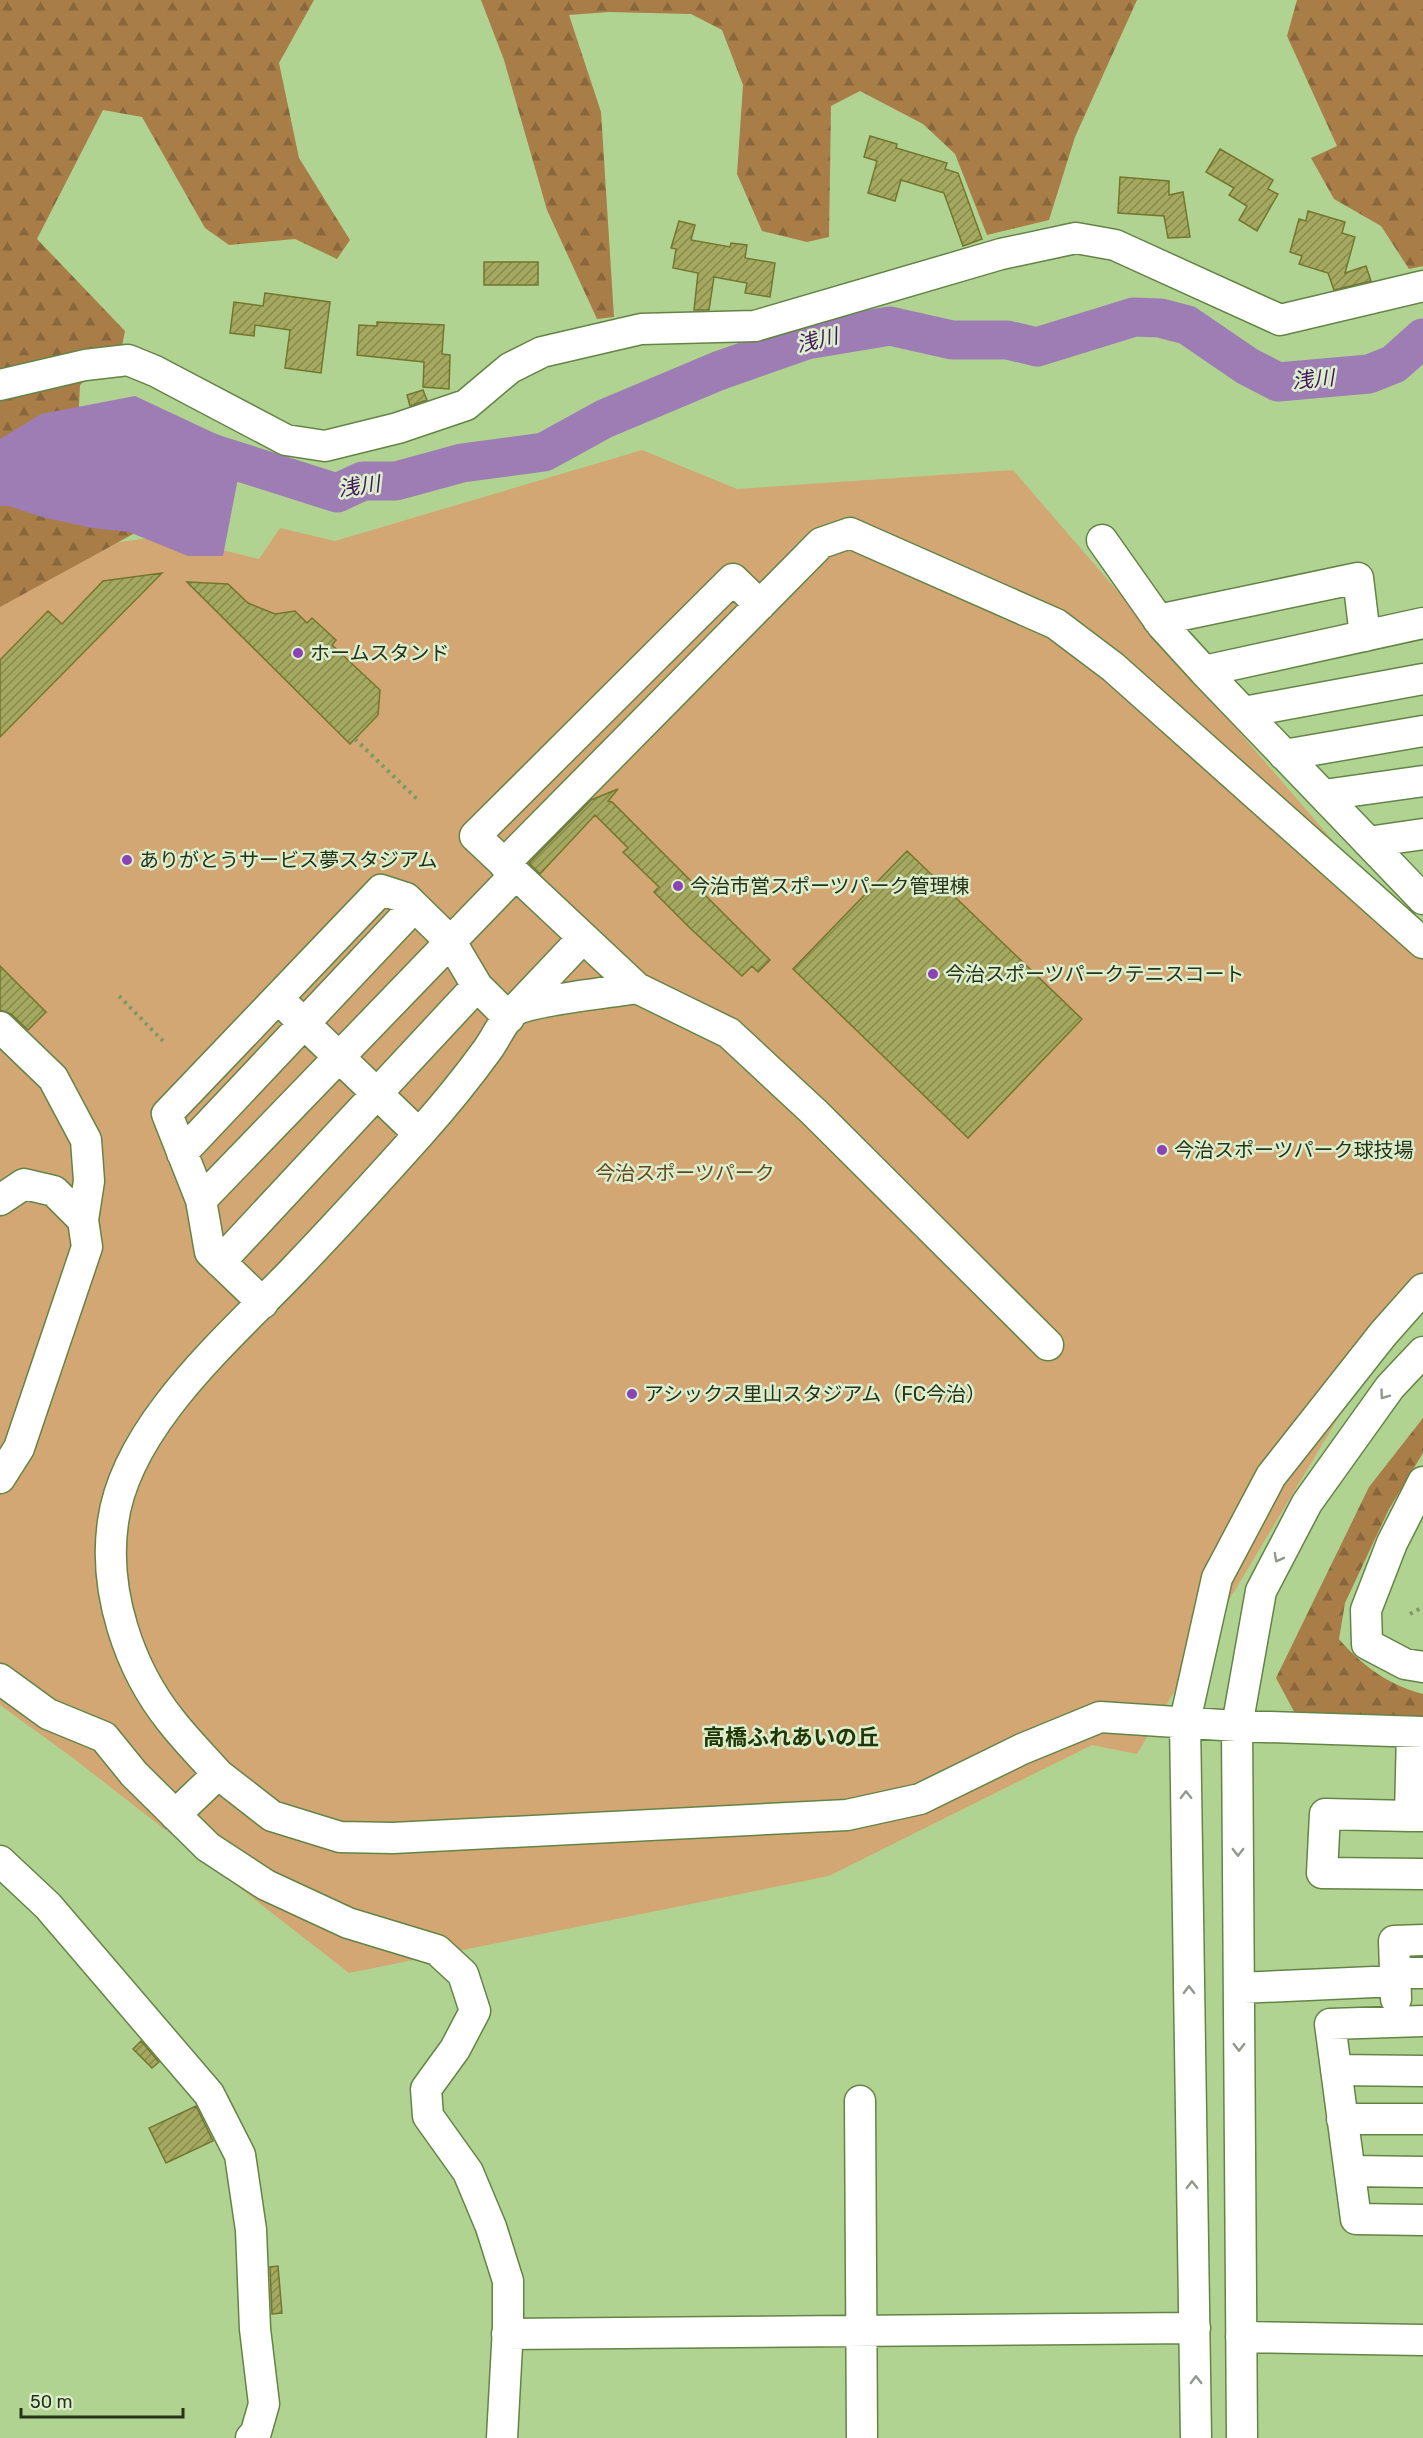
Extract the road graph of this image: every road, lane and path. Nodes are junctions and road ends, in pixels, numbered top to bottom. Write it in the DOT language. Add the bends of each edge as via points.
graph roads {
  1 [pos="1423,286"];
  2 [pos="0,385"];
  3 [pos="1102,540"];
  4 [pos="760,605"];
  5 [pos="1158,620"];
  6 [pos="1423,624"];
  7 [pos="1365,636"];
  8 [pos="1204,671"];
  9 [pos="1423,679"];
  10 [pos="1244,712"];
  11 [pos="1423,731"];
  12 [pos="355,739"];
  13 [pos="1284,754"];
  14 [pos="1423,781"];
  15 [pos="1324,795"];
  16 [pos="417,800"];
  17 [pos="1423,834"];
  18 [pos="1368,842"];
  19 [pos="509,869"];
  20 [pos="1418,887"];
  21 [pos="414,907"];
  22 [pos="583,938"];
  23 [pos="451,942"];
  24 [pos="1423,942"];
  25 [pos="477,986"];
  26 [pos="636,988"];
  27 [pos="119,996"];
  28 [pos="278,998"];
  29 [pos="510,1015"];
  30 [pos="304,1024"];
  31 [pos="0,1027"];
  32 [pos="163,1041"];
  33 [pos="339,1058"];
  34 [pos="376,1094"];
  35 [pos="419,1134"];
  36 [pos="182,1153"];
  37 [pos="0,1200"];
  38 [pos="201,1200"];
  39 [pos="83,1220"];
  40 [pos="220,1262"];
  41 [pos="1423,1289"];
  42 [pos="263,1303"];
  43 [pos="1048,1345"];
  44 [pos="1423,1352"];
  45 [pos="0,1478"];
  46 [pos="1423,1482"];
  47 [pos="1423,1607"];
  48 [pos="1410,1614"];
  49 [pos="1423,1667"];
  50 [pos="0,1679"];
  51 [pos="1185,1721"];
  52 [pos="1237,1725"];
  53 [pos="1418,1732"];
  54 [pos="218,1774"];
  55 [pos="175,1815"];
  56 [pos="1416,1816"];
  57 [pos="0,1861"];
  58 [pos="1423,1874"];
  59 [pos="1423,1940"];
  60 [pos="1405,1975"];
  61 [pos="1239,1988"];
  62 [pos="1410,2020"];
  63 [pos="1336,2070"];
  64 [pos="1423,2071"];
  65 [pos="860,2101"];
  66 [pos="1342,2119"];
  67 [pos="1423,2119"];
  68 [pos="1350,2171"];
  69 [pos="1423,2172"];
  70 [pos="1423,2220"];
  71 [pos="1195,2328"];
  72 [pos="861,2332"];
  73 [pos="507,2334"];
  74 [pos="1241,2337"];
  75 [pos="1423,2340"];
  76 [pos="251,2438"];
  77 [pos="502,2438"];
  78 [pos="862,2438"];
  79 [pos="1197,2438"];
  80 [pos="1242,2438"];
  1 -- 2 [label="street" via="1280,320 1114,245 1076,238 1001,254 755,326 640,329 542,352 510,368 466,405 398,428 325,446 286,440 128,360 84,365"];
  3 -- 5 [label="street"];
  4 -- 19 [label="street"];
  4 -- 19 [label="street" via="733,579 475,836"];
  4 -- 24 [label="street" via="821,543 850,533 1056,624 1113,667"];
  5 -- 7 [label="street" via="1358,578"];
  5 -- 8 [label="street"];
  6 -- 7 [label="street"];
  7 -- 8 [label="street"];
  8 -- 10 [label="street"];
  9 -- 10 [label="street"];
  10 -- 13 [label="street"];
  11 -- 13 [label="street"];
  12 -- 16 [label="path"];
  13 -- 15 [label="street"];
  14 -- 15 [label="street"];
  15 -- 18 [label="street"];
  17 -- 18 [label="street"];
  18 -- 20 [label="street"];
  19 -- 22 [label="street"];
  19 -- 23 [label="street"];
  21 -- 23 [label="street"];
  21 -- 28 [label="street" via="406,898 381,890"];
  21 -- 30 [label="street"];
  22 -- 26 [label="street"];
  22 -- 29 [label="street"];
  23 -- 25 [label="street"];
  23 -- 33 [label="street"];
  25 -- 29 [label="street"];
  25 -- 34 [label="street"];
  26 -- 29 [label="street" via="533,1005"];
  26 -- 43 [label="street" via="729,1033"];
  27 -- 32 [label="path"];
  28 -- 30 [label="street"];
  28 -- 36 [label="street" via="167,1114"];
  29 -- 35 [label="street" via="460,1088"];
  30 -- 33 [label="street"];
  30 -- 36 [label="street"];
  31 -- 39 [label="street" via="53,1078 86,1140 89,1181"];
  33 -- 34 [label="street"];
  33 -- 38 [label="street"];
  34 -- 35 [label="street"];
  34 -- 40 [label="street"];
  35 -- 42 [label="street"];
  36 -- 38 [label="street"];
  37 -- 39 [label="street" via="24,1184 54,1191"];
  38 -- 40 [label="street" via="210,1252"];
  39 -- 45 [label="street" via="87,1247 19,1448"];
  40 -- 42 [label="street"];
  41 -- 51 [label="street" via="1271,1476 1217,1578"];
  42 -- 54 [label="street" via="198,1370 160,1418 124,1483 113,1521 110,1555 116,1599 129,1646 150,1690 171,1721"];
  44 -- 52 [label="street, one-way" via="1390,1387 1307,1503 1261,1591"];
  46 -- 49 [label="street" via="1392,1543 1366,1610 1367,1644 1405,1664"];
  47 -- 48 [label="path"];
  50 -- 55 [label="street" via="48,1714 104,1737"];
  51 -- 52 [label="street"];
  51 -- 54 [label="street" via="1100,1717 1022,1749 920,1799 847,1815 393,1838 340,1837 272,1816"];
  71 -- 51 [label="street, one-way"];
  52 -- 53 [label="street"];
  52 -- 61 [label="street, one-way"];
  53 -- 56 [label="street"];
  54 -- 55 [label="street"];
  55 -- 73 [label="street" via="208,1847 266,1885 348,1923 437,1950 463,1974 475,2011 455,2049 426,2089 428,2116 468,2172 490,2227 508,2281"];
  56 -- 58 [label="street" via="1325,1814 1322,1873"];
  57 -- 76 [label="street" via="48,1906 209,2094 240,2156 251,2230 255,2329 264,2404"];
  59 -- 60 [label="street" via="1394,1941"];
  60 -- 61 [label="street"];
  60 -- 62 [label="street"];
  61 -- 74 [label="street, one-way"];
  62 -- 63 [label="street" via="1330,2024"];
  63 -- 64 [label="street"];
  63 -- 66 [label="street"];
  65 -- 72 [label="street"];
  66 -- 67 [label="street"];
  66 -- 68 [label="street"];
  68 -- 69 [label="street"];
  68 -- 70 [label="street" via="1356,2219"];
  71 -- 72 [label="street"];
  79 -- 71 [label="street, one-way"];
  72 -- 73 [label="street"];
  72 -- 78 [label="street"];
  73 -- 77 [label="street"];
  74 -- 75 [label="street"];
  74 -- 80 [label="street"];
}
